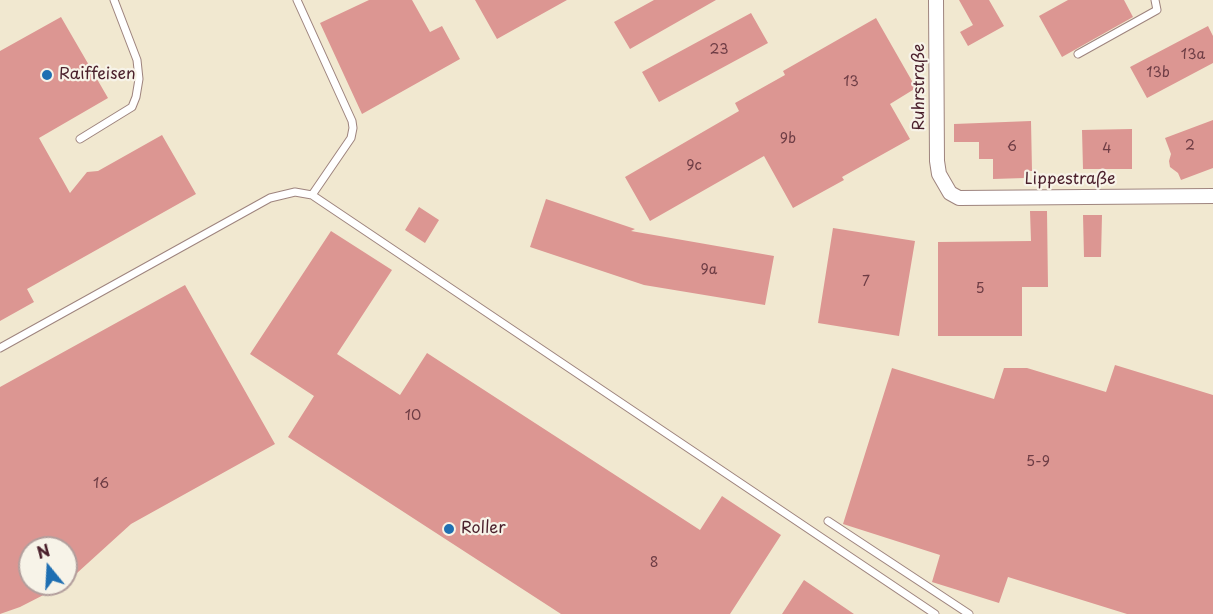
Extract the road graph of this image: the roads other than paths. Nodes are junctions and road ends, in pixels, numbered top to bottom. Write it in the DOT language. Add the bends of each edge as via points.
graph roads {
  1 [pos="114,0"];
  2 [pos="297,0"];
  3 [pos="936,0"];
  4 [pos="1155,0"];
  5 [pos="1078,54"];
  6 [pos="80,139"];
  7 [pos="939,174"];
  8 [pos="312,195"];
  9 [pos="1213,196"];
  10 [pos="0,348"];
  11 [pos="828,521"];
  12 [pos="935,614"];
  13 [pos="969,614"];
  1 -- 6 [label="lane" via="137,60 136,97 132,107"];
  2 -- 8 [label="lane" via="353,128 351,138"];
  3 -- 7 [label="street, Ruhrstraße"];
  4 -- 5 [label="lane" via="1157,10"];
  7 -- 9 [label="street, Lippestraße" via="950,194 959,198"];
  8 -- 10 [label="lane" via="295,192 270,198"];
  8 -- 12 [label="lane"];
  11 -- 13 [label="lane"];
}
